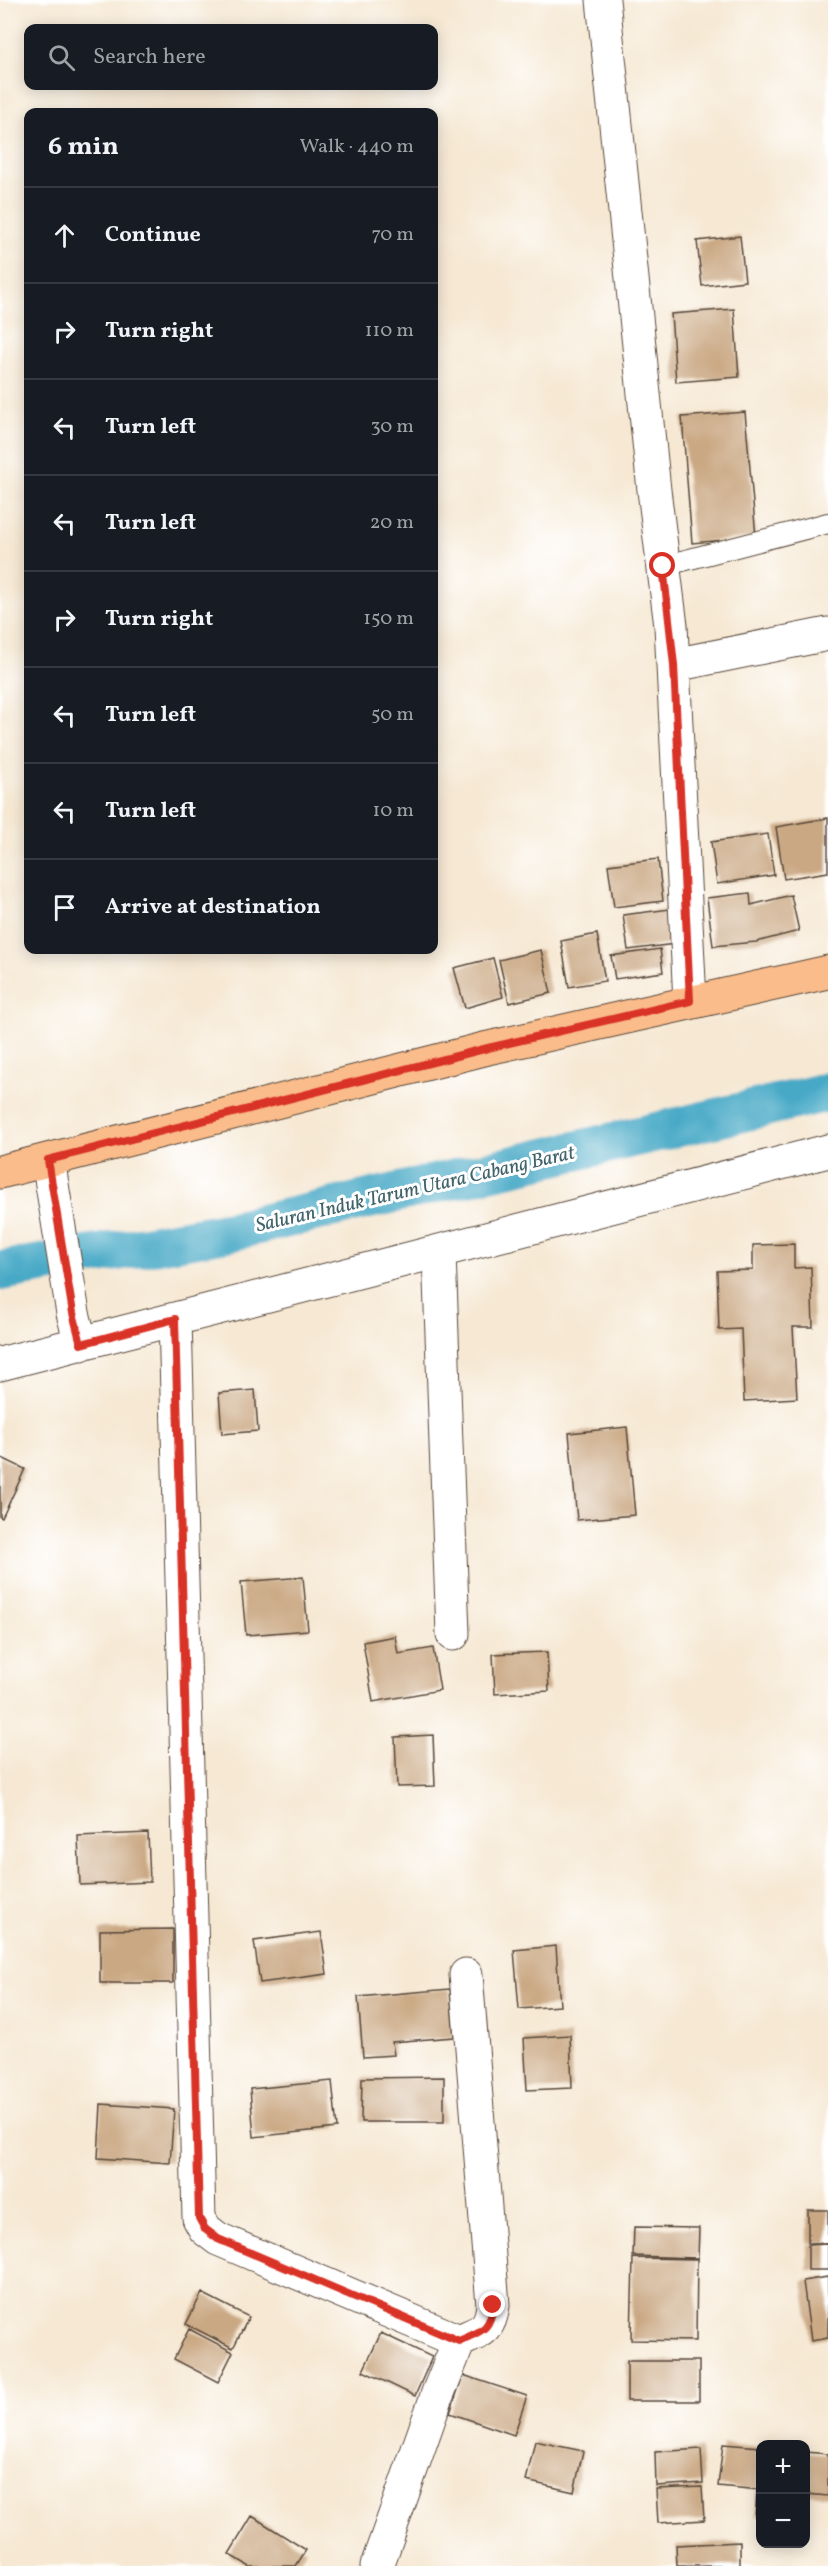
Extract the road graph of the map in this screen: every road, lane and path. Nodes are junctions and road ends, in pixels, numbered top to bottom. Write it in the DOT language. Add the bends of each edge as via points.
graph roads {
  1 [pos="603,0"];
  2 [pos="828,524"];
  3 [pos="663,566"];
  4 [pos="828,634"];
  5 [pos="674,665"];
  6 [pos="828,972"];
  7 [pos="690,1001"];
  8 [pos="828,1151"];
  9 [pos="48,1160"];
  10 [pos="0,1172"];
  11 [pos="439,1253"];
  12 [pos="175,1319"];
  13 [pos="77,1328"];
  14 [pos="0,1364"];
  15 [pos="453,1634"];
  16 [pos="466,1975"];
  17 [pos="459,2341"];
  18 [pos="377,2566"];
  1 -- 3 [label="street"];
  2 -- 3 [label="lane"];
  3 -- 5 [label="street"];
  4 -- 5 [label="street"];
  5 -- 7 [label="street"];
  6 -- 7 [label="main road"];
  7 -- 9 [label="main road"];
  8 -- 11 [label="street"];
  9 -- 10 [label="main road"];
  9 -- 13 [label="street"];
  11 -- 12 [label="street"];
  11 -- 15 [label="street"];
  12 -- 13 [label="street"];
  12 -- 17 [label="street" via="199,2218 218,2239"];
  13 -- 14 [label="street"];
  16 -- 17 [label="street" via="493,2305 489,2324"];
  17 -- 18 [label="street"];
}
